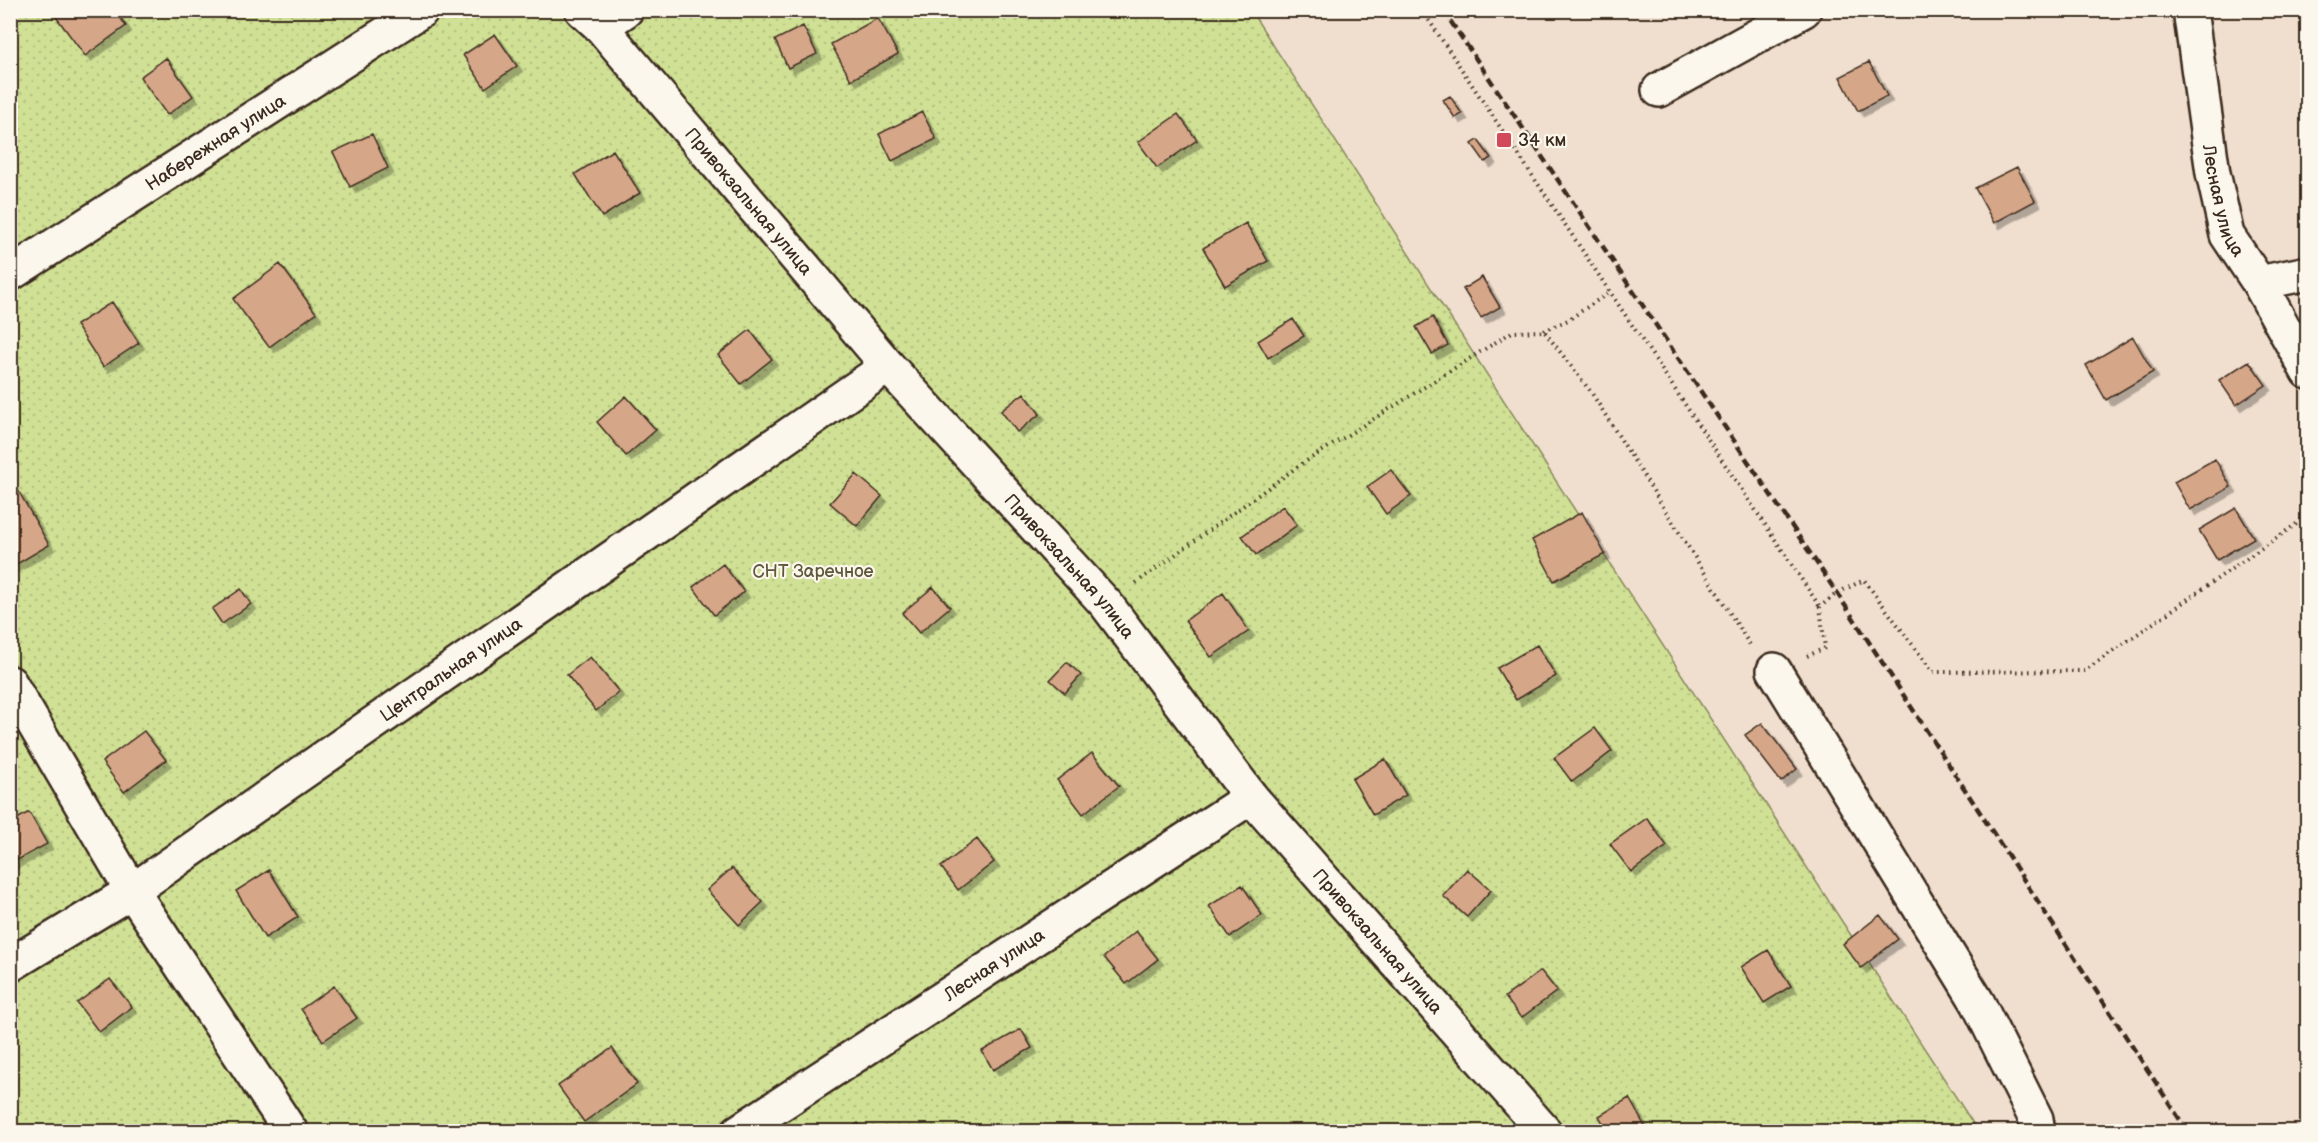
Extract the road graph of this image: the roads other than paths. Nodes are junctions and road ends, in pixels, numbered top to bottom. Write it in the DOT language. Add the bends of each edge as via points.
graph roads {
  1 [pos="422,10"];
  2 [pos="1804,10"];
  3 [pos="2190,10"];
  4 [pos="603,16"];
  5 [pos="1659,90"];
  6 [pos="2307,273"];
  7 [pos="10,274"];
  8 [pos="2259,283"];
  9 [pos="888,366"];
  10 [pos="2307,372"];
  11 [pos="1774,670"];
  12 [pos="10,683"];
  13 [pos="1251,797"];
  14 [pos="132,891"];
  15 [pos="10,965"];
  16 [pos="291,1131"];
  17 [pos="738,1131"];
  18 [pos="1545,1131"];
  19 [pos="2038,1131"];
  1 -- 7 [label="street, Набережная улица"];
  2 -- 5 [label="street"];
  3 -- 8 [label="street, Лесная улица" via="2213,173 2227,235"];
  4 -- 9 [label="street, Привокзальная улица"];
  6 -- 8 [label="street"];
  8 -- 10 [label="street, Лесная улица"];
  9 -- 13 [label="street, Привокзальная улица" via="1106,604"];
  9 -- 14 [label="street, Центральная улица"];
  11 -- 19 [label="street" via="1978,1003 2036,1119"];
  12 -- 14 [label="street"];
  13 -- 17 [label="street, Лесная улица"];
  13 -- 18 [label="street, Привокзальная улица"];
  14 -- 15 [label="street, Центральная улица"];
  14 -- 16 [label="street"];
}
